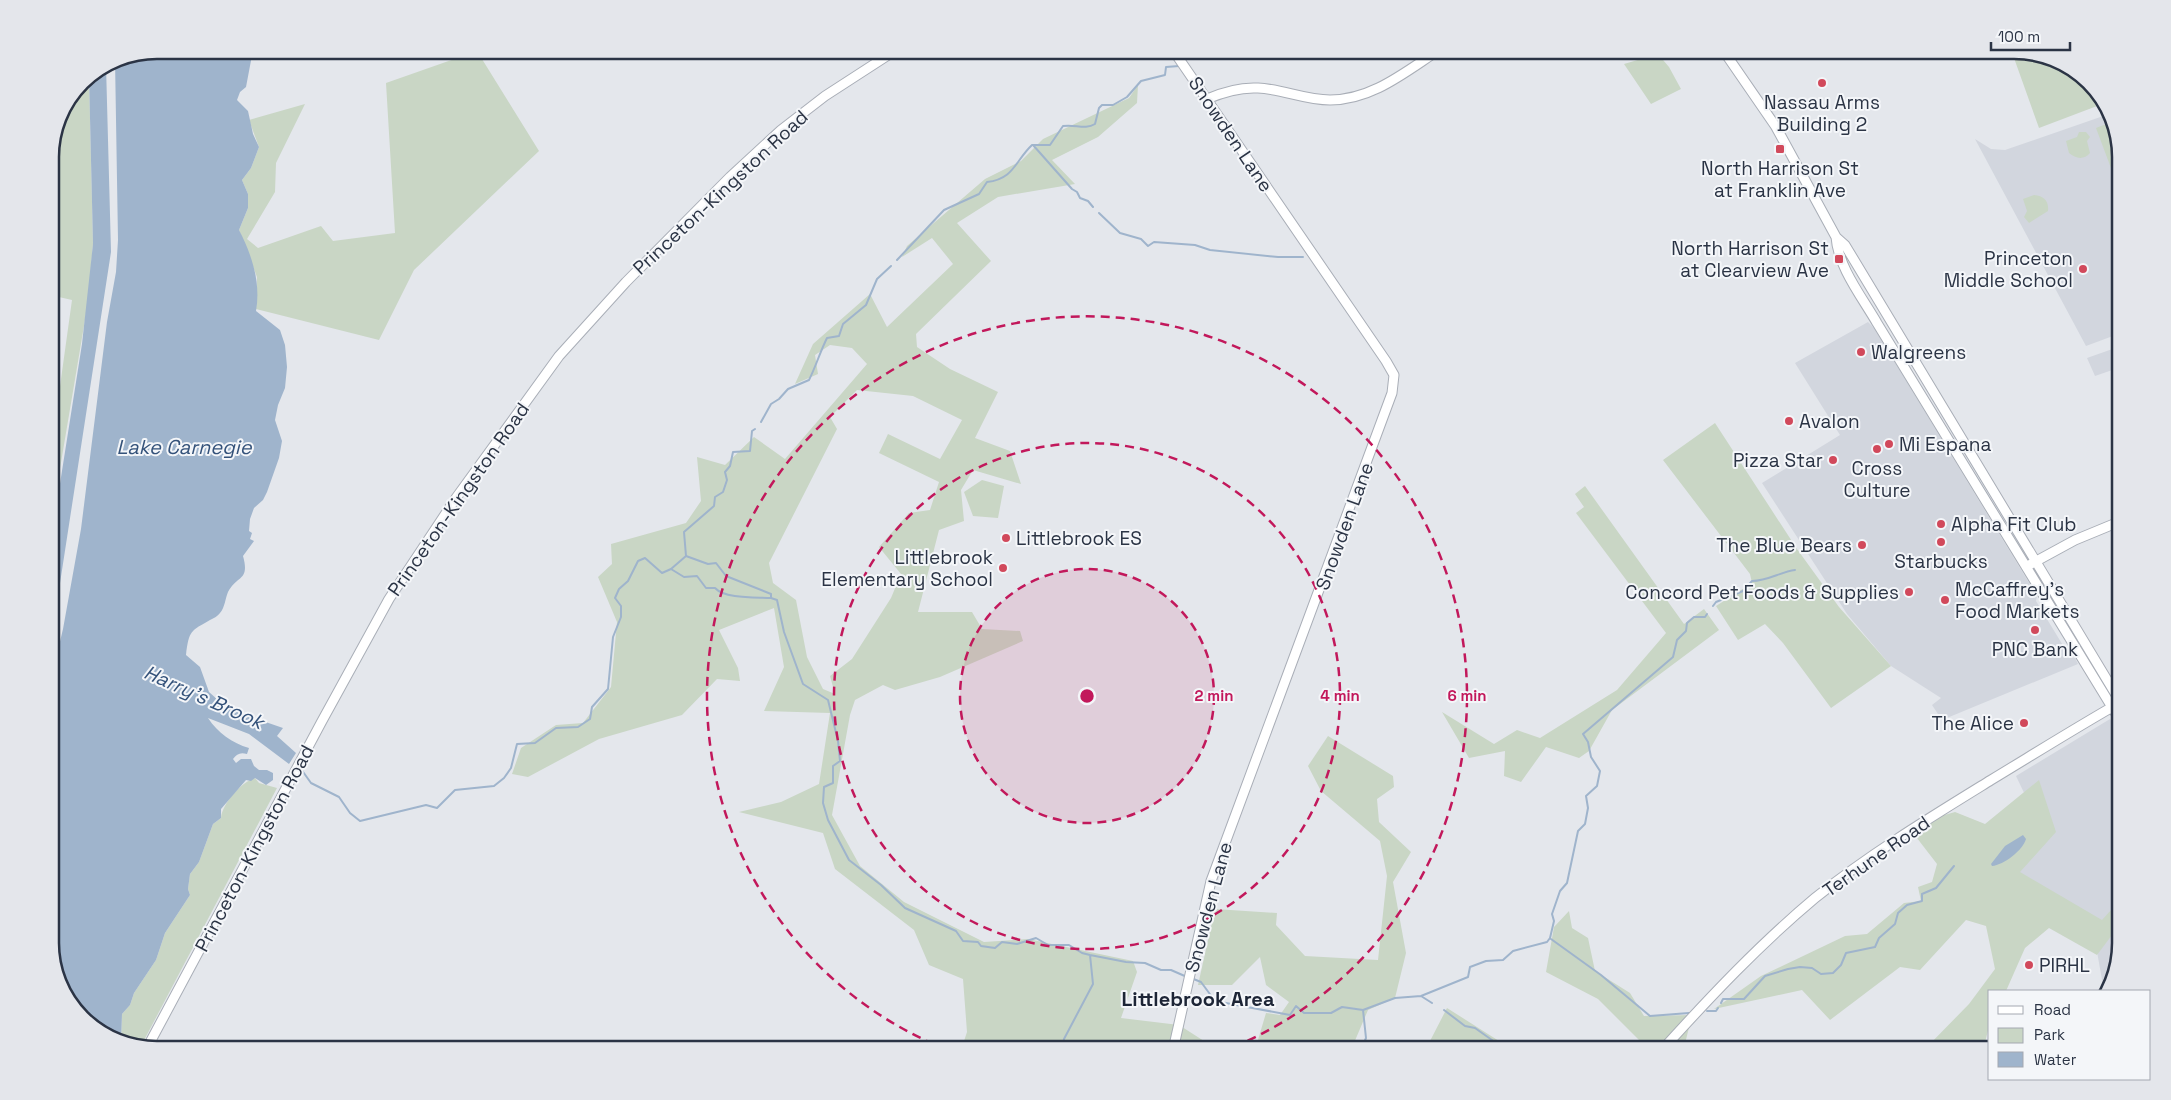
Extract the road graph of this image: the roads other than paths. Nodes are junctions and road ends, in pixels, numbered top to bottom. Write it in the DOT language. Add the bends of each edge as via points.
graph roads {
  1 [pos="882,59"];
  2 [pos="1180,59"];
  3 [pos="1425,59"];
  4 [pos="1729,59"];
  5 [pos="1207,99"];
  6 [pos="1836,237"];
  7 [pos="1873,292"];
  8 [pos="1865,302"];
  9 [pos="1877,323"];
  10 [pos="1904,344"];
  11 [pos="1914,360"];
  12 [pos="1912,379"];
  13 [pos="2112,525"];
  14 [pos="2035,561"];
  15 [pos="2026,567"];
  16 [pos="2112,687"];
  17 [pos="2111,708"];
  18 [pos="151,1041"];
  19 [pos="1175,1041"];
  20 [pos="1670,1041"];
  1 -- 18 [label="street, Princeton-Kingston Road" via="825,96 730,177 626,282 559,356 506,426 415,558 373,627"];
  2 -- 5 [label="street, Snowden Lane"];
  3 -- 5 [label="street" via="1389,83 1345,99 1308,98 1259,88 1230,90"];
  4 -- 6 [label="street" via="1776,127"];
  5 -- 19 [label="street, Snowden Lane" via="1392,370 1394,380 1365,469 1211,881"];
  6 -- 7 [label="street" via="1845,245"];
  6 -- 8 [label="street" via="1848,274"];
  7 -- 8 [label="street"];
  7 -- 10 [label="street"];
  8 -- 9 [label="street"];
  9 -- 10 [label="street" via="1886,324 1897,342"];
  9 -- 12 [label="street"];
  10 -- 11 [label="street"];
  11 -- 12 [label="street" via="1916,367"];
  11 -- 14 [label="street"];
  12 -- 15 [label="street"];
  13 -- 14 [label="street"];
  14 -- 15 [label="street"];
  14 -- 16 [label="street"];
  15 -- 17 [label="street"];
  17 -- 20 [label="street, Terhune Road" via="1929,818 1816,898 1705,1002"];
}
